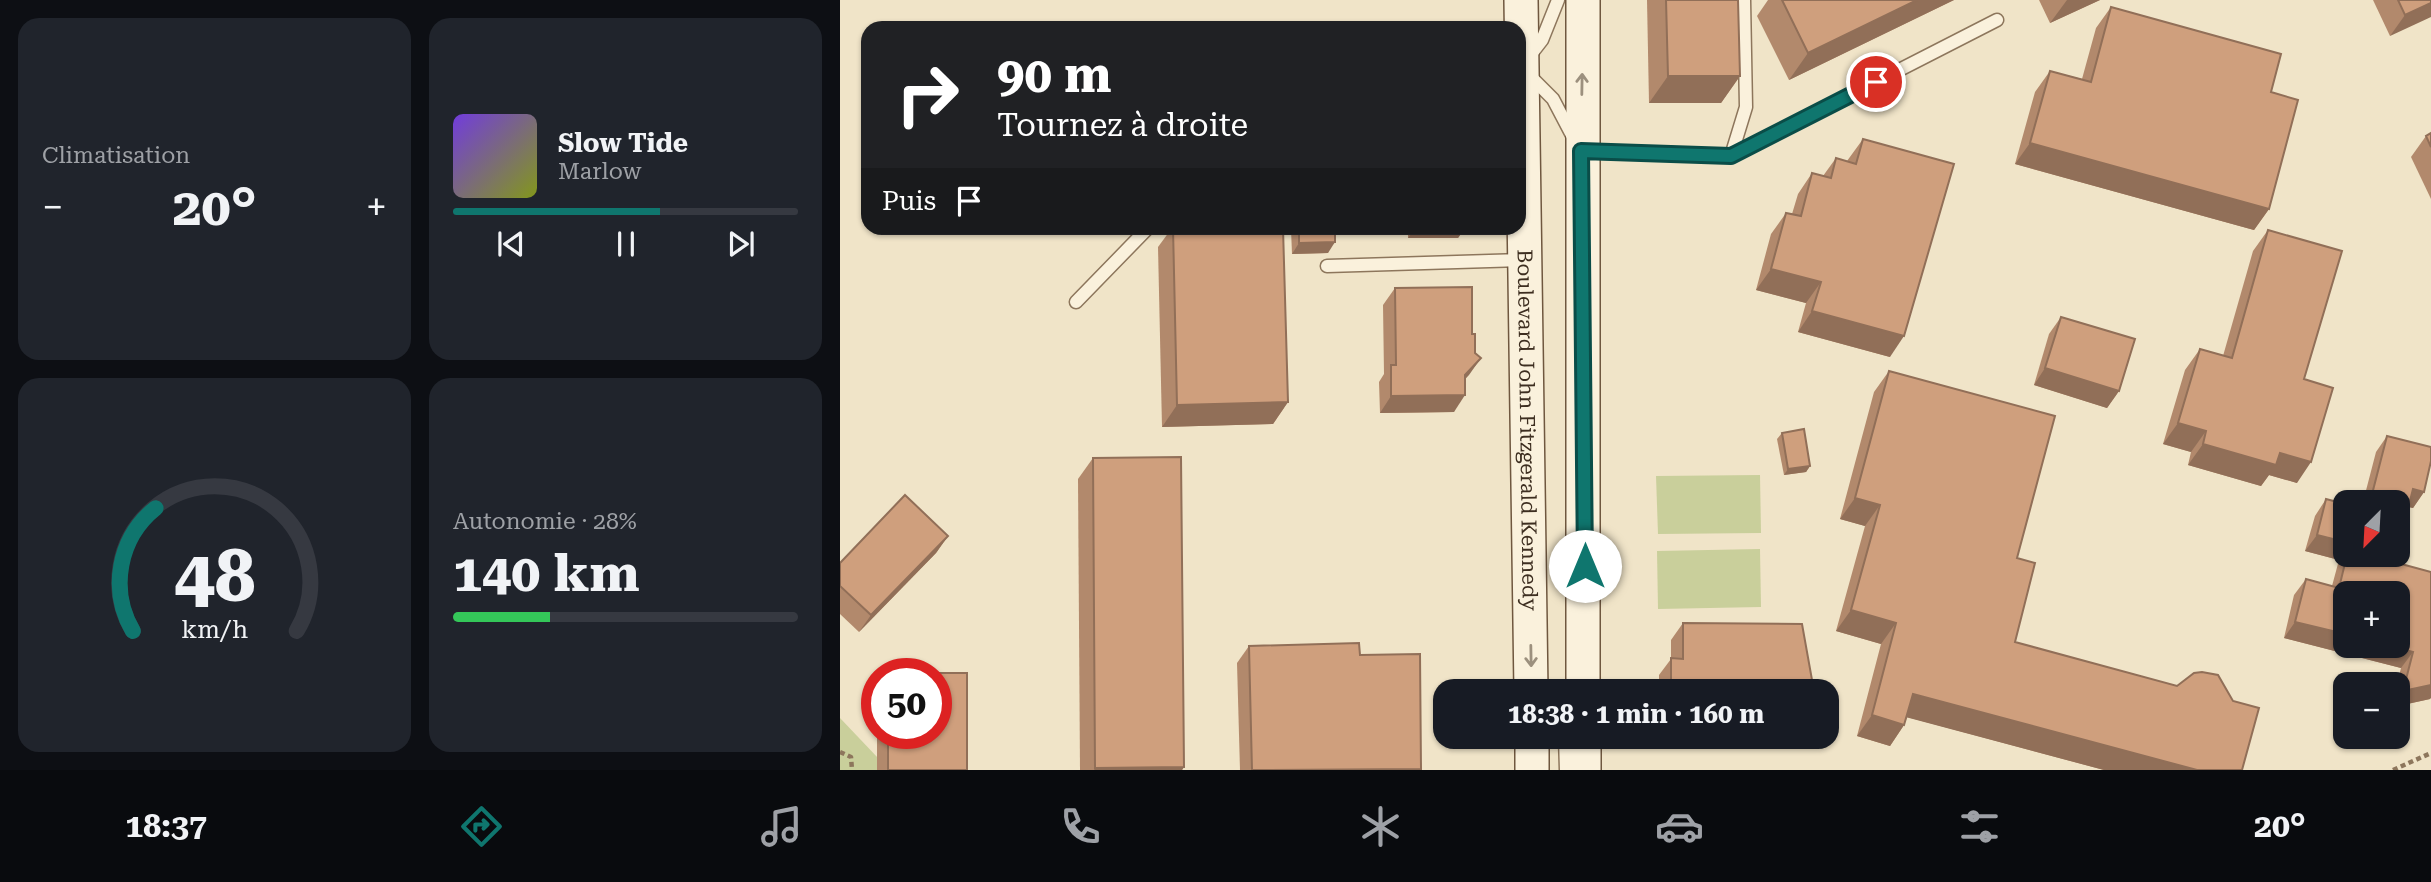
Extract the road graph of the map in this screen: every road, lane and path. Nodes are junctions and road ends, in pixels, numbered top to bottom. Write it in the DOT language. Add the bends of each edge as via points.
graph roads {
  1 [pos="1521,0"];
  2 [pos="1558,0"];
  3 [pos="1583,0"];
  4 [pos="1744,0"];
  5 [pos="1997,20"];
  6 [pos="1521,21"];
  7 [pos="1526,60"];
  8 [pos="1526,73"];
  9 [pos="1581,151"];
  10 [pos="1731,156"];
  11 [pos="1141,235"];
  12 [pos="1523,235"];
  13 [pos="1524,260"];
  14 [pos="1326,266"];
  15 [pos="1076,302"];
  16 [pos="1531,679"];
  17 [pos="1583,679"];
  18 [pos="1532,749"];
  19 [pos="1565,749"];
  20 [pos="1584,749"];
  21 [pos="840,752"];
  22 [pos="2431,753"];
  23 [pos="852,770"];
  24 [pos="1532,770"];
  25 [pos="1566,770"];
  26 [pos="1584,770"];
  27 [pos="2393,770"];
  1 -- 6 [label="main road, Boulevard John Fitzgerald Kennedy"];
  2 -- 7 [label="lane" via="1542,40"];
  9 -- 3 [label="main road, one-way"];
  4 -- 10 [label="lane" via="1746,107"];
  5 -- 10 [label="lane"];
  8 -- 9 [label="lane" via="1553,99"];
  9 -- 10 [label="lane"];
  9 -- 17 [label="main road"];
  11 -- 15 [label="lane"];
  12 -- 13 [label="main road, Boulevard John Fitzgerald Kennedy"];
  13 -- 14 [label="lane"];
  13 -- 16 [label="main road, Boulevard John Fitzgerald Kennedy, one-way"];
  18 -- 24 [label="main road"];
  19 -- 25 [label="lane"];
  20 -- 26 [label="main road"];
  21 -- 23 [label="path" via="851,757"];
  22 -- 27 [label="path"];
}
